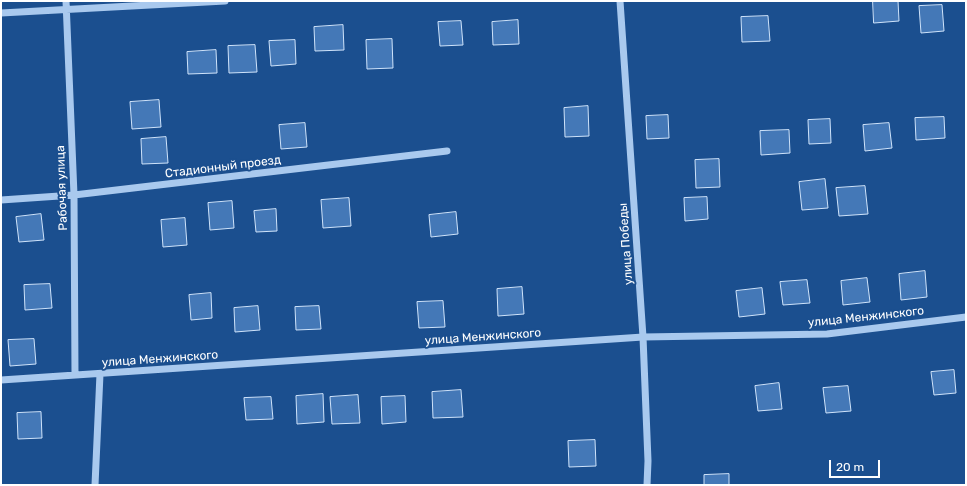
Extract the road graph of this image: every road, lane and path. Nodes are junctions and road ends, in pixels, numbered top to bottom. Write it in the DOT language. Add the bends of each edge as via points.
graph roads {
  1 [pos="66,1"];
  2 [pos="224,1"];
  3 [pos="620,1"];
  4 [pos="66,10"];
  5 [pos="1,13"];
  6 [pos="447,151"];
  7 [pos="74,195"];
  8 [pos="1,200"];
  9 [pos="966,317"];
  10 [pos="643,338"];
  11 [pos="100,374"];
  12 [pos="75,375"];
  13 [pos="1,380"];
  14 [pos="95,485"];
  15 [pos="647,485"];
  1 -- 4 [label="street, Рабочая улица"];
  2 -- 4 [label="street"];
  3 -- 10 [label="street, улица Победы"];
  4 -- 5 [label="street"];
  4 -- 7 [label="street, Рабочая улица"];
  6 -- 7 [label="street, Стадионный проезд"];
  7 -- 8 [label="street, Стадионный проезд"];
  7 -- 12 [label="street, Рабочая улица"];
  9 -- 10 [label="street, улица Менжинского" via="827,334"];
  10 -- 11 [label="street, улица Менжинского"];
  10 -- 15 [label="street, улица Победы"];
  11 -- 12 [label="street, улица Менжинского"];
  11 -- 14 [label="street"];
  12 -- 13 [label="street, улица Менжинского"];
}
